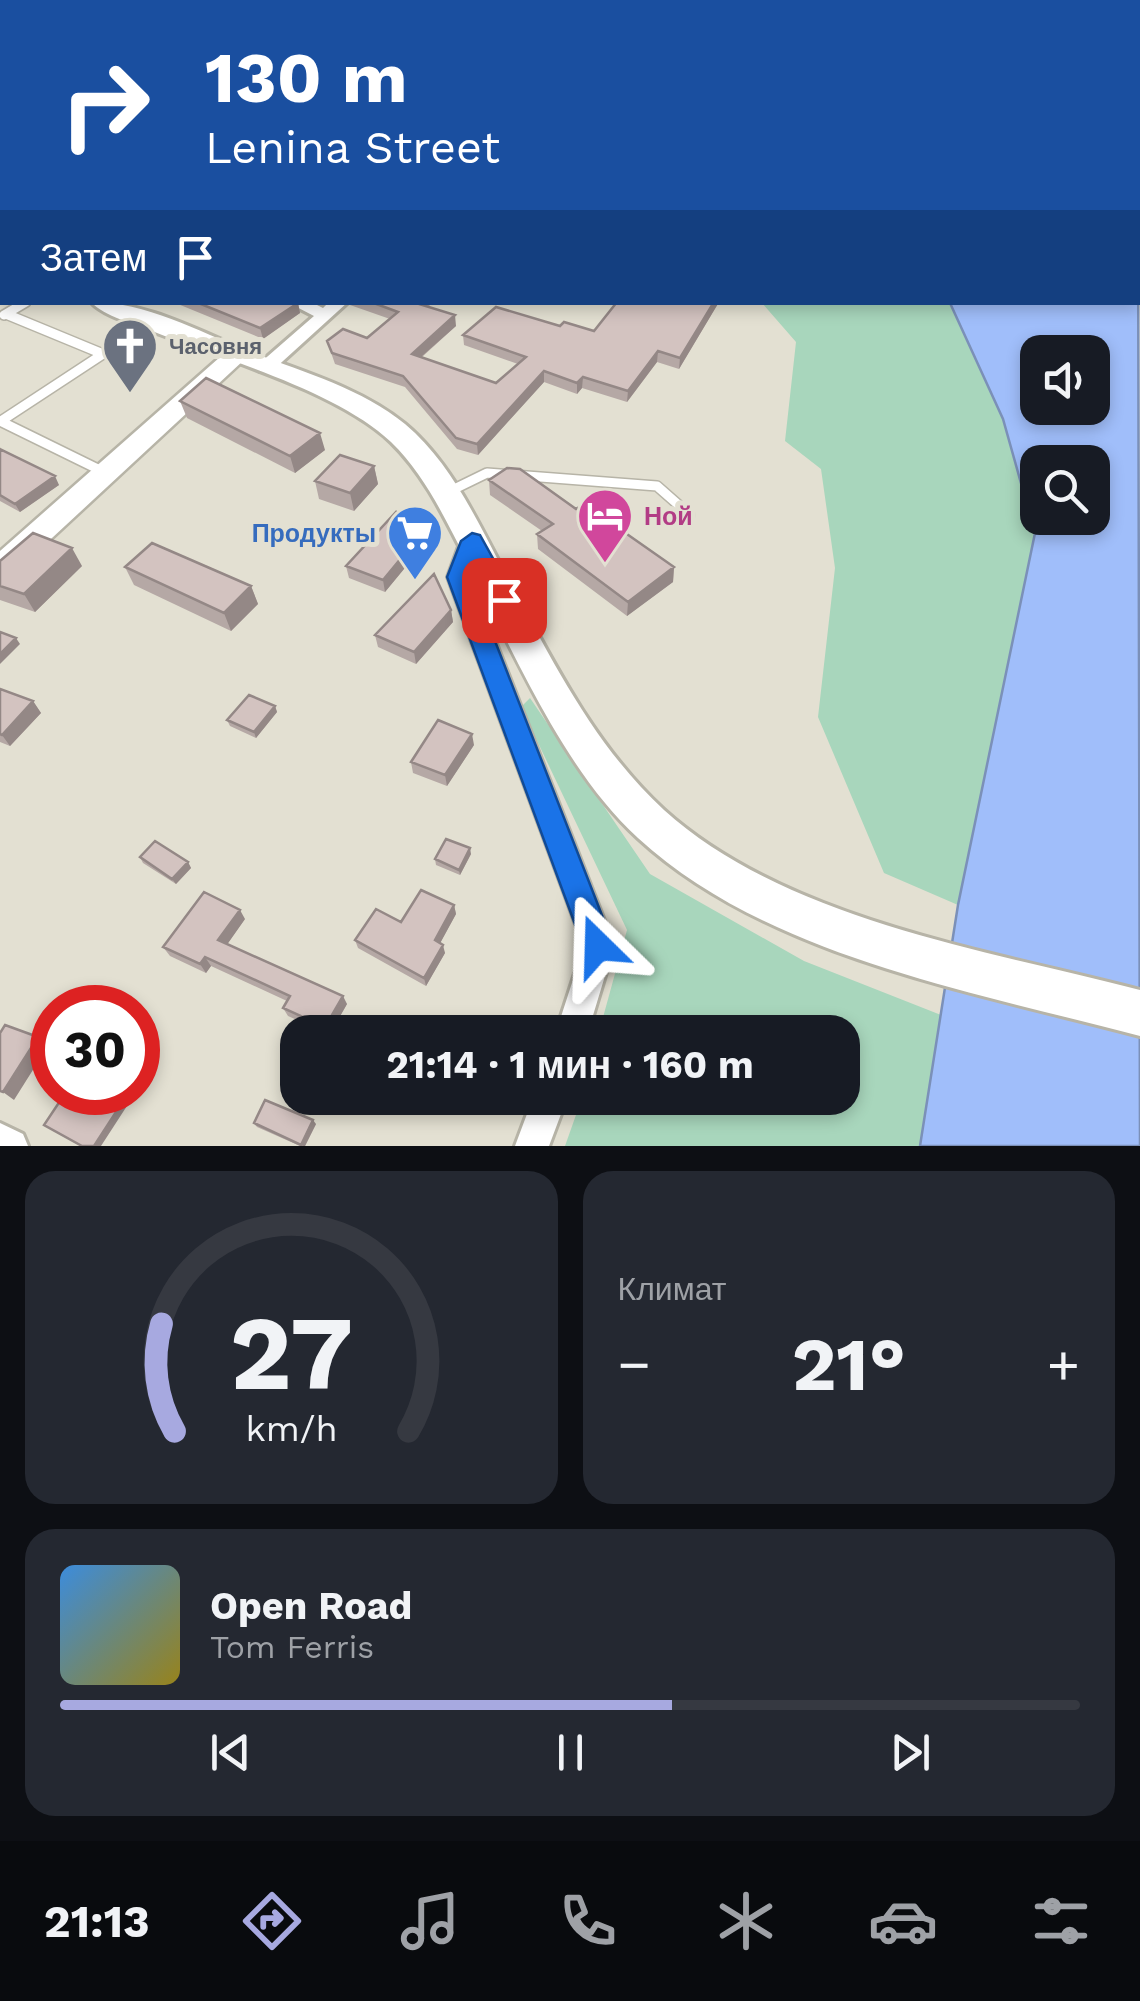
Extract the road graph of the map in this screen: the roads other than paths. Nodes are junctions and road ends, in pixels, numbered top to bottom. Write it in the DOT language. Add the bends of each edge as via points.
graph roads {
  1 [pos="111,305"];
  2 [pos="333,308"];
  3 [pos="3,316"];
  4 [pos="251,361"];
  5 [pos="0,421"];
  6 [pos="106,473"];
  7 [pos="445,494"];
  8 [pos="690,516"];
  9 [pos="472,541"];
  10 [pos="0,568"];
  11 [pos="1140,1013"];
  12 [pos="577,1015"];
  13 [pos="544,1115"];
  14 [pos="0,1140"];
  15 [pos="11,1146"];
  16 [pos="532,1146"];
  1 -- 4 [label="main road"];
  2 -- 4 [label="street"];
  3 -- 5 [label="lane" via="103,354"];
  4 -- 6 [label="street"];
  4 -- 7 [label="main road" via="381,419"];
  5 -- 6 [label="lane"];
  6 -- 10 [label="street"];
  7 -- 8 [label="lane" via="487,473 657,486"];
  7 -- 9 [label="main road"];
  9 -- 11 [label="main road" via="602,771 686,852 760,897 880,942"];
  9 -- 12 [label="street" via="459,577 598,946"];
  13 -- 16 [label="street"];
  14 -- 15 [label="street"];
}
